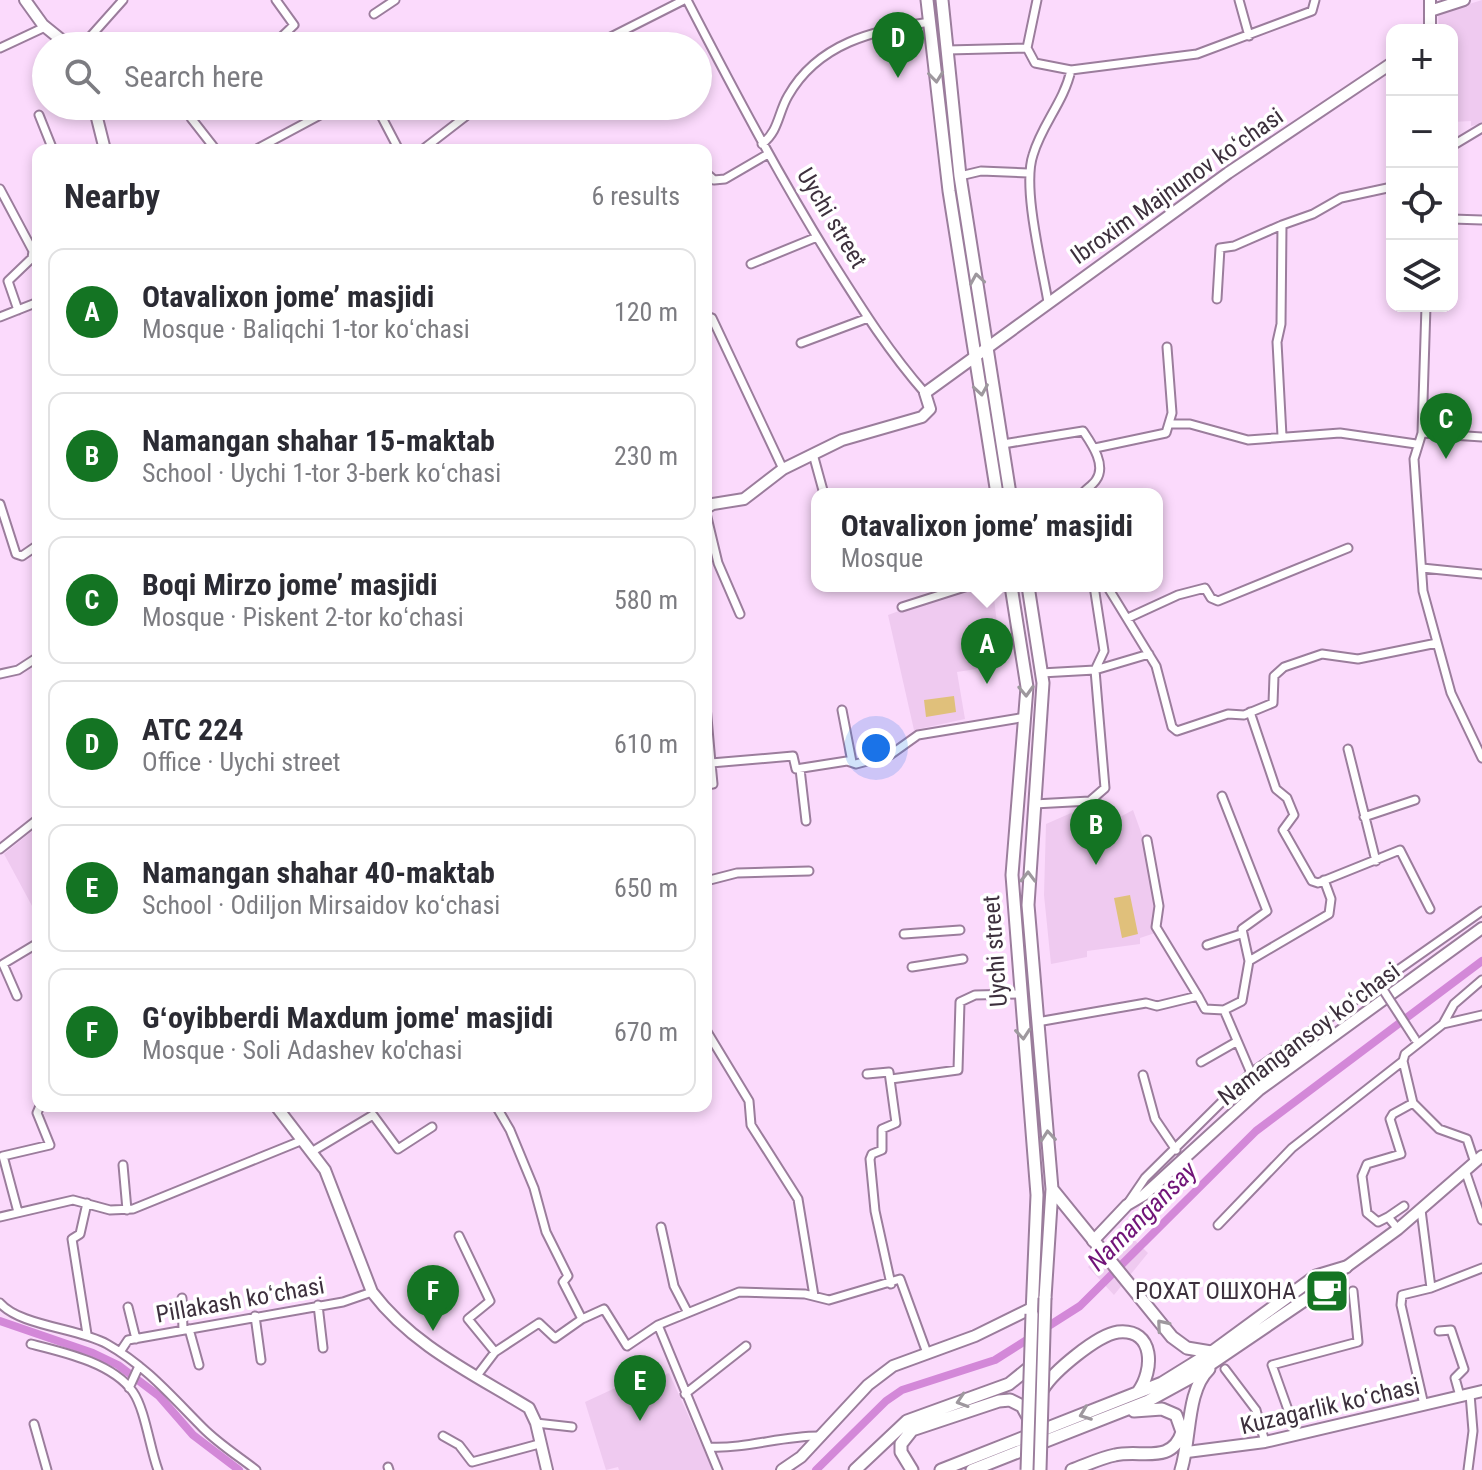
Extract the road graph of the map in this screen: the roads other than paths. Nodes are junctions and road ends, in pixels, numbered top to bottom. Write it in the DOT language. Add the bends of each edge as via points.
graph roads {
  1 [pos="25,0"];
  2 [pos="123,0"];
  3 [pos="276,0"];
  4 [pos="395,0"];
  5 [pos="685,0"];
  6 [pos="927,0"];
  7 [pos="942,0"];
  8 [pos="1037,0"];
  9 [pos="1239,0"];
  10 [pos="1315,0"];
  11 [pos="1464,0"];
  12 [pos="1430,5"];
  13 [pos="374,14"];
  14 [pos="930,22"];
  15 [pos="46,26"];
  16 [pos="33,32"];
  17 [pos="53,32"];
  18 [pos="94,32"];
  19 [pos="287,32"];
  20 [pos="621,32"];
  21 [pos="702,32"];
  22 [pos="32,33"];
  23 [pos="1249,36"];
  24 [pos="0,48"];
  25 [pos="1027,48"];
  26 [pos="712,50"];
  27 [pos="947,50"];
  28 [pos="1386,67"];
  29 [pos="1071,70"];
  30 [pos="41,120"];
  31 [pos="98,120"];
  32 [pos="193,120"];
  33 [pos="311,120"];
  34 [pos="383,120"];
  35 [pos="461,120"];
  36 [pos="1482,128"];
  37 [pos="1458,142"];
  38 [pos="51,144"];
  39 [pos="104,144"];
  40 [pos="211,144"];
  41 [pos="266,144"];
  42 [pos="396,144"];
  43 [pos="430,144"];
  44 [pos="762,144"];
  45 [pos="768,154"];
  46 [pos="1028,173"];
  47 [pos="960,176"];
  48 [pos="712,178"];
  49 [pos="1386,188"];
  50 [pos="0,189"];
  51 [pos="1458,219"];
  52 [pos="1482,220"];
  53 [pos="1282,225"];
  54 [pos="817,237"];
  55 [pos="32,249"];
  56 [pos="32,258"];
  57 [pos="751,264"];
  58 [pos="1217,299"];
  59 [pos="1048,302"];
  60 [pos="32,304"];
  61 [pos="18,310"];
  62 [pos="1426,312"];
  63 [pos="0,317"];
  64 [pos="712,318"];
  65 [pos="868,318"];
  66 [pos="801,343"];
  67 [pos="988,346"];
  68 [pos="1167,347"];
  69 [pos="975,355"];
  70 [pos="925,393"];
  71 [pos="1171,424"];
  72 [pos="1422,433"];
  73 [pos="1282,436"];
  74 [pos="1482,437"];
  75 [pos="1003,444"];
  76 [pos="1416,444"];
  77 [pos="1095,448"];
  78 [pos="813,454"];
  79 [pos="783,469"];
  80 [pos="822,488"];
  81 [pos="996,488"];
  82 [pos="1009,488"];
  83 [pos="1087,488"];
  84 [pos="712,505"];
  85 [pos="1,509"];
  86 [pos="712,537"];
  87 [pos="1348,548"];
  88 [pos="32,549"];
  89 [pos="1422,568"];
  90 [pos="1482,574"];
  91 [pos="949,592"];
  92 [pos="1012,592"];
  93 [pos="1029,592"];
  94 [pos="1095,592"];
  95 [pos="1111,592"];
  96 [pos="902,607"];
  97 [pos="740,614"];
  98 [pos="1128,618"];
  99 [pos="1437,643"];
  100 [pos="1149,654"];
  101 [pos="32,661"];
  102 [pos="1095,670"];
  103 [pos="1041,673"];
  104 [pos="0,674"];
  105 [pos="842,710"];
  106 [pos="1250,712"];
  107 [pos="1026,717"];
  108 [pos="1348,749"];
  109 [pos="1482,758"];
  110 [pos="852,762"];
  111 [pos="712,763"];
  112 [pos="800,769"];
  113 [pos="1222,796"];
  114 [pos="1415,800"];
  115 [pos="1032,804"];
  116 [pos="1364,817"];
  117 [pos="806,821"];
  118 [pos="32,824"];
  119 [pos="1147,840"];
  120 [pos="0,849"];
  121 [pos="1376,861"];
  122 [pos="809,871"];
  123 [pos="712,879"];
  124 [pos="1324,880"];
  125 [pos="1430,909"];
  126 [pos="1482,911"];
  127 [pos="1482,928"];
  128 [pos="960,930"];
  129 [pos="904,934"];
  130 [pos="1241,934"];
  131 [pos="1207,945"];
  132 [pos="32,947"];
  133 [pos="963,959"];
  134 [pos="1249,961"];
  135 [pos="912,967"];
  136 [pos="1482,980"];
  137 [pos="1381,986"];
  138 [pos="1020,994"];
  139 [pos="17,996"];
  140 [pos="1198,996"];
  141 [pos="1224,1010"];
  142 [pos="1482,1015"];
  143 [pos="1037,1022"];
  144 [pos="1443,1024"];
  145 [pos="712,1039"];
  146 [pos="1415,1040"];
  147 [pos="714,1042"];
  148 [pos="1236,1042"];
  149 [pos="1403,1061"];
  150 [pos="1201,1062"];
  151 [pos="1251,1073"];
  152 [pos="867,1074"];
  153 [pos="1143,1075"];
  154 [pos="891,1079"];
  155 [pos="1413,1103"];
  156 [pos="37,1112"];
  157 [pos="281,1112"];
  158 [pos="499,1112"];
  159 [pos="432,1127"];
  160 [pos="303,1140"];
  161 [pos="1176,1150"];
  162 [pos="313,1151"];
  163 [pos="1479,1160"];
  164 [pos="123,1165"];
  165 [pos="1466,1173"];
  166 [pos="1052,1189"];
  167 [pos="87,1203"];
  168 [pos="1127,1205"];
  169 [pos="1404,1206"];
  170 [pos="127,1210"];
  171 [pos="1421,1210"];
  172 [pos="18,1212"];
  173 [pos="0,1217"];
  174 [pos="1388,1217"];
  175 [pos="1482,1220"];
  176 [pos="1218,1225"];
  177 [pos="661,1227"];
  178 [pos="1398,1229"];
  179 [pos="459,1236"];
  180 [pos="1036,1238"];
  181 [pos="1049,1238"];
  182 [pos="1093,1241"];
  183 [pos="1346,1267"];
  184 [pos="1482,1268"];
  185 [pos="891,1284"];
  186 [pos="1431,1288"];
  187 [pos="1353,1291"];
  188 [pos="372,1292"];
  189 [pos="814,1296"];
  190 [pos="182,1298"];
  191 [pos="0,1303"];
  192 [pos="318,1305"];
  193 [pos="128,1307"];
  194 [pos="687,1311"];
  195 [pos="1032,1311"];
  196 [pos="255,1316"];
  197 [pos="582,1319"];
  198 [pos="658,1325"];
  199 [pos="186,1329"];
  200 [pos="1439,1331"];
  201 [pos="87,1334"];
  202 [pos="136,1339"];
  203 [pos="31,1344"];
  204 [pos="746,1346"];
  205 [pos="323,1348"];
  206 [pos="120,1352"];
  207 [pos="495,1352"];
  208 [pos="927,1353"];
  209 [pos="1216,1355"];
  210 [pos="261,1360"];
  211 [pos="199,1365"];
  212 [pos="1030,1367"];
  213 [pos="138,1369"];
  214 [pos="1225,1369"];
  215 [pos="476,1377"];
  216 [pos="129,1387"];
  217 [pos="1043,1389"];
  218 [pos="1482,1391"];
  219 [pos="685,1394"];
  220 [pos="1135,1395"];
  221 [pos="1465,1395"];
  222 [pos="1424,1405"];
  223 [pos="1122,1413"];
  224 [pos="1029,1419"];
  225 [pos="536,1423"];
  226 [pos="34,1424"];
  227 [pos="572,1427"];
  228 [pos="1297,1435"];
  229 [pos="443,1436"];
  230 [pos="822,1436"];
  231 [pos="1265,1442"];
  232 [pos="539,1444"];
  233 [pos="709,1447"];
  234 [pos="1470,1450"];
  235 [pos="1187,1452"];
  236 [pos="1482,1452"];
  237 [pos="1041,1467"];
  238 [pos="47,1470"];
  239 [pos="158,1470"];
  240 [pos="256,1470"];
  241 [pos="547,1470"];
  242 [pos="718,1470"];
  243 [pos="782,1470"];
  244 [pos="855,1470"];
  245 [pos="912,1470"];
  246 [pos="941,1470"];
  247 [pos="972,1470"];
  248 [pos="1027,1470"];
  249 [pos="1072,1470"];
  250 [pos="1181,1470"];
  251 [pos="1468,1470"];
  1 -- 15 [label="street"];
  2 -- 18 [label="street"];
  3 -- 19 [label="street" via="294,25"];
  4 -- 13 [label="street"];
  5 -- 20 [label="street"];
  5 -- 21 [label="street, Uychi street"];
  6 -- 14 [label="main road"];
  7 -- 27 [label="main road"];
  8 -- 25 [label="street"];
  9 -- 23 [label="street"];
  10 -- 23 [label="street" via="1312,11"];
  11 -- 12 [label="street"];
  14 -- 44 [label="street" via="885,29 841,44 793,88 773,133"];
  14 -- 69 [label="main road, one-way"];
  15 -- 16 [label="street"];
  15 -- 17 [label="street"];
  22 -- 24 [label="street"];
  23 -- 29 [label="street" via="1197,54"];
  25 -- 27 [label="street"];
  25 -- 29 [label="street" via="1035,63"];
  26 -- 44 [label="street, Uychi street"];
  27 -- 47 [label="main road"];
  28 -- 59 [label="street, Ibroxim Majnunov koʻchasi"];
  29 -- 46 [label="street"];
  30 -- 38 [label="street"];
  31 -- 39 [label="street"];
  32 -- 40 [label="street"];
  33 -- 41 [label="street"];
  34 -- 42 [label="street"];
  35 -- 43 [label="street"];
  36 -- 37 [label="street"];
  44 -- 45 [label="street, Uychi street"];
  45 -- 48 [label="street" via="725,179"];
  45 -- 54 [label="street, Uychi street"];
  46 -- 47 [label="street" via="981,171"];
  46 -- 59 [label="street"];
  67 -- 47 [label="main road, one-way"];
  49 -- 53 [label="street" via="1341,198"];
  50 -- 55 [label="street"];
  51 -- 52 [label="street"];
  53 -- 58 [label="street" via="1220,248"];
  53 -- 73 [label="street" via="1277,342"];
  54 -- 57 [label="street"];
  54 -- 65 [label="street, Uychi street"];
  56 -- 61 [label="street" via="8,281"];
  59 -- 67 [label="street, Ibroxim Majnunov koʻchasi"];
  60 -- 61 [label="street"];
  61 -- 63 [label="street"];
  62 -- 72 [label="street"];
  64 -- 79 [label="street"];
  65 -- 66 [label="street"];
  65 -- 70 [label="street, Uychi street" via="890,354"];
  67 -- 69 [label="street"];
  67 -- 75 [label="main road"];
  68 -- 71 [label="street"];
  69 -- 70 [label="street"];
  69 -- 81 [label="main road, one-way"];
  70 -- 78 [label="street" via="930,409 922,417"];
  71 -- 73 [label="street" via="1248,440"];
  71 -- 77 [label="street" via="1163,435"];
  72 -- 74 [label="street"];
  72 -- 76 [label="street"];
  73 -- 76 [label="street" via="1340,433"];
  75 -- 77 [label="street" via="1083,431"];
  75 -- 82 [label="main road"];
  76 -- 89 [label="street"];
  77 -- 83 [label="street" via="1099,475"];
  78 -- 79 [label="street"];
  78 -- 80 [label="street"];
  79 -- 84 [label="street" via="744,499"];
  85 -- 88 [label="street" via="16,554"];
  86 -- 97 [label="street"];
  87 -- 98 [label="street" via="1218,601 1205,588"];
  89 -- 90 [label="street"];
  89 -- 99 [label="street" via="1424,603"];
  91 -- 96 [label="street"];
  92 -- 107 [label="main road, Uychi street, one-way" via="1027,687"];
  93 -- 103 [label="main road, Uychi street"];
  94 -- 102 [label="street" via="1104,651"];
  95 -- 98 [label="street"];
  98 -- 100 [label="street"];
  99 -- 106 [label="street" via="1358,659 1325,654 1284,667 1274,676 1273,703"];
  99 -- 109 [label="street" via="1457,711"];
  100 -- 102 [label="street"];
  100 -- 106 [label="street" via="1163,682 1175,731"];
  101 -- 104 [label="street"];
  102 -- 103 [label="street"];
  102 -- 115 [label="street" via="1105,788 1090,801"];
  103 -- 115 [label="main road, Uychi street"];
  105 -- 110 [label="street"];
  106 -- 124 [label="street" via="1276,789 1294,815 1283,827 1285,833 1312,881"];
  107 -- 110 [label="street" via="918,735 890,755"];
  107 -- 138 [label="main road, Uychi street" via="1012,875"];
  108 -- 116 [label="street"];
  110 -- 112 [label="street"];
  111 -- 112 [label="street" via="793,756"];
  112 -- 117 [label="street"];
  113 -- 130 [label="street" via="1267,911 1244,926"];
  114 -- 116 [label="street"];
  143 -- 115 [label="main road, Uychi street, one-way" via="1028,905"];
  116 -- 121 [label="street"];
  118 -- 120 [label="street"];
  119 -- 140 [label="street" via="1159,906 1156,927"];
  121 -- 124 [label="street"];
  121 -- 125 [label="street" via="1400,850"];
  122 -- 123 [label="street" via="737,873"];
  124 -- 134 [label="street" via="1331,899 1329,914"];
  126 -- 137 [label="street"];
  127 -- 168 [label="street, Namangansoy koʻchasi" via="1259,1090"];
  128 -- 129 [label="street"];
  130 -- 131 [label="street"];
  130 -- 134 [label="street"];
  132 -- 139 [label="street" via="3,964"];
  133 -- 135 [label="street"];
  134 -- 141 [label="street" via="1242,1001"];
  136 -- 144 [label="street" via="1454,1004"];
  137 -- 146 [label="street, bridge"];
  137 -- 151 [label="street"];
  138 -- 154 [label="street" via="975,995 960,1002 958,1070"];
  138 -- 180 [label="main road, Uychi street, one-way" via="1034,1142"];
  140 -- 141 [label="street" via="1205,1009"];
  140 -- 143 [label="street"];
  141 -- 148 [label="street"];
  142 -- 144 [label="street"];
  166 -- 143 [label="main road, Uychi street, one-way"];
  144 -- 146 [label="street"];
  145 -- 147 [label="street"];
  146 -- 149 [label="street"];
  147 -- 189 [label="street" via="749,1101 748,1120 798,1199"];
  148 -- 150 [label="street"];
  148 -- 151 [label="street"];
  149 -- 155 [label="street"];
  149 -- 176 [label="street" via="1292,1148"];
  151 -- 161 [label="street"];
  152 -- 154 [label="street" via="888,1071"];
  153 -- 161 [label="street" via="1155,1119"];
  154 -- 185 [label="street" via="896,1123 882,1129 882,1150 871,1156 875,1211"];
  155 -- 163 [label="street" via="1439,1129 1466,1138"];
  155 -- 174 [label="street" via="1391,1116 1401,1154 1367,1164 1363,1171 1367,1213 1378,1222"];
  156 -- 172 [label="street" via="50,1145 3,1156"];
  157 -- 160 [label="street"];
  158 -- 197 [label="street" via="534,1188 546,1232 568,1276 563,1282"];
  159 -- 162 [label="street" via="398,1149 373,1115"];
  160 -- 162 [label="street"];
  160 -- 170 [label="street"];
  161 -- 168 [label="street" via="1145,1178"];
  162 -- 188 [label="street"];
  163 -- 165 [label="street"];
  164 -- 170 [label="street"];
  165 -- 171 [label="street"];
  165 -- 175 [label="street"];
  166 -- 181 [label="main road, Uychi street"];
  166 -- 182 [label="main road"];
  167 -- 170 [label="street"];
  167 -- 172 [label="street" via="64,1201"];
  167 -- 201 [label="street" via="80,1234 72,1239"];
  168 -- 182 [label="street, Namangansoy koʻchasi"];
  169 -- 174 [label="street"];
  171 -- 178 [label="street"];
  171 -- 186 [label="street"];
  172 -- 173 [label="street"];
  174 -- 178 [label="street"];
  177 -- 194 [label="street" via="674,1286"];
  178 -- 183 [label="street"];
  179 -- 207 [label="street" via="490,1301 468,1319"];
  180 -- 181 [label="main road"];
  180 -- 195 [label="main road, Uychi street"];
  181 -- 217 [label="main road, Uychi street, bridge"];
  209 -- 182 [label="main road, one-way" via="1179,1343"];
  183 -- 209 [label="main road" via="1316,1276"];
  184 -- 186 [label="street"];
  185 -- 189 [label="street" via="829,1300"];
  185 -- 208 [label="street" via="900,1279"];
  186 -- 222 [label="street" via="1401,1297"];
  187 -- 228 [label="street" via="1358,1342 1272,1365"];
  188 -- 192 [label="street, Pillakash koʻchasi"];
  188 -- 215 [label="street" via="420,1342"];
  189 -- 194 [label="street" via="748,1291"];
  190 -- 199 [label="street"];
  191 -- 201 [label="street" via="13,1313"];
  192 -- 196 [label="street, Pillakash koʻchasi"];
  192 -- 205 [label="street"];
  193 -- 202 [label="street"];
  194 -- 198 [label="street"];
  195 -- 208 [label="street"];
  195 -- 212 [label="main road, Uychi street, bridge"];
  196 -- 199 [label="street, Pillakash koʻchasi"];
  196 -- 210 [label="street"];
  197 -- 198 [label="street" via="606,1311 627,1346"];
  197 -- 207 [label="street" via="555,1338 539,1323"];
  198 -- 219 [label="street"];
  199 -- 202 [label="street, Pillakash koʻchasi"];
  199 -- 211 [label="street"];
  200 -- 221 [label="street" via="1451,1330 1464,1369 1455,1378"];
  201 -- 206 [label="street"];
  202 -- 206 [label="street, Pillakash koʻchasi" via="128,1340"];
  203 -- 216 [label="street" via="83,1360"];
  204 -- 219 [label="street"];
  206 -- 213 [label="street"];
  207 -- 215 [label="street"];
  208 -- 230 [label="street" via="878,1377"];
  209 -- 220 [label="main road"];
  209 -- 223 [label="main road" via="1190,1378"];
  209 -- 235 [label="main road" via="1196,1391"];
  212 -- 224 [label="main road, Uychi street, bridge"];
  212 -- 244 [label="main road, one-way" via="1009,1384 907,1421"];
  213 -- 216 [label="street"];
  213 -- 240 [label="street" via="163,1384 222,1445"];
  214 -- 231 [label="street" via="1256,1410"];
  215 -- 225 [label="street" via="529,1408"];
  216 -- 239 [label="street"];
  217 -- 220 [label="main road" via="1065,1364 1121,1332 1140,1340 1151,1363 1150,1374"];
  217 -- 237 [label="main road, Uychi street, bridge"];
  218 -- 221 [label="street, Kuzagarlik koʻchasi"];
  219 -- 233 [label="street"];
  220 -- 246 [label="main road, one-way"];
  221 -- 222 [label="street, Kuzagarlik koʻchasi"];
  221 -- 234 [label="street" via="1473,1431"];
  222 -- 228 [label="street, Kuzagarlik koʻchasi"];
  223 -- 247 [label="main road"];
  223 -- 249 [label="main road" via="1173,1412 1180,1421 1180,1437 1172,1450 1161,1454 1116,1455"];
  224 -- 245 [label="main road" via="1022,1406 1004,1400 912,1430 901,1452"];
  224 -- 248 [label="main road, Uychi street, bridge"];
  225 -- 227 [label="street"];
  225 -- 232 [label="street"];
  226 -- 238 [label="street"];
  228 -- 231 [label="street, Kuzagarlik koʻchasi"];
  229 -- 232 [label="street" via="472,1462"];
  230 -- 233 [label="street"];
  230 -- 243 [label="street"];
  231 -- 235 [label="street, Kuzagarlik koʻchasi"];
  232 -- 241 [label="street"];
  233 -- 242 [label="street"];
  234 -- 236 [label="street"];
  234 -- 251 [label="street"];
  235 -- 250 [label="main road"];
}
